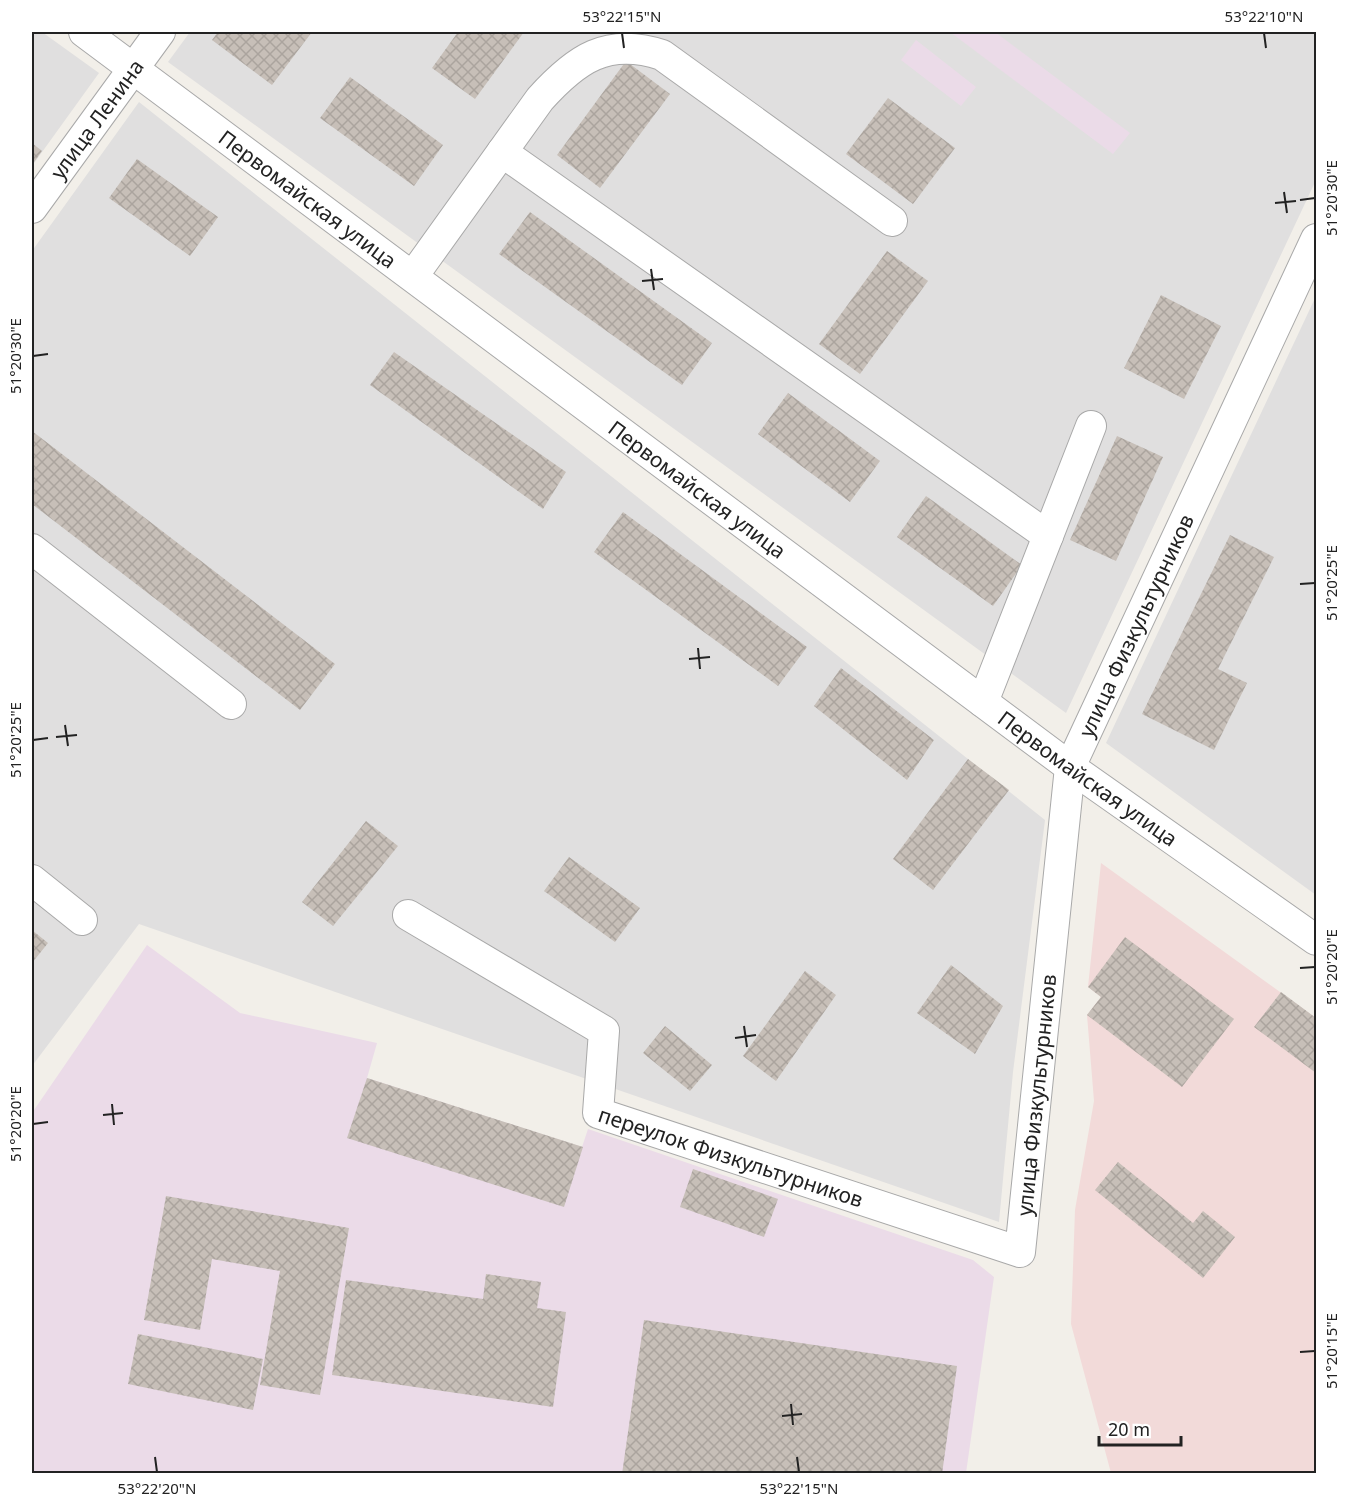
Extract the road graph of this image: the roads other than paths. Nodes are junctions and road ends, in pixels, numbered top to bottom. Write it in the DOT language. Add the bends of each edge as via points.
graph roads {
  1 [pos="84,32"];
  2 [pos="160,32"];
  3 [pos="133,67"];
  4 [pos="502,152"];
  5 [pos="32,208"];
  6 [pos="892,221"];
  7 [pos="1317,239"];
  8 [pos="413,276"];
  9 [pos="1090,426"];
  10 [pos="1048,536"];
  11 [pos="32,549"];
  12 [pos="983,702"];
  13 [pos="231,704"];
  14 [pos="1070,767"];
  15 [pos="32,880"];
  16 [pos="408,915"];
  17 [pos="82,920"];
  18 [pos="1317,940"];
  19 [pos="1020,1252"];
  1 -- 3 [label="street, Первомайская улица"];
  2 -- 3 [label="street, улица Ленина"];
  3 -- 5 [label="street, улица Ленина"];
  3 -- 8 [label="street, Первомайская улица"];
  4 -- 6 [label="street" via="540,99 574,66 605,51 641,49 675,63"];
  4 -- 8 [label="street"];
  4 -- 10 [label="street"];
  7 -- 14 [label="street, улица Физкультурников"];
  8 -- 12 [label="street, Первомайская улица"];
  9 -- 10 [label="street"];
  10 -- 12 [label="street"];
  11 -- 13 [label="street"];
  12 -- 14 [label="street, Первомайская улица"];
  14 -- 18 [label="street, Первомайская улица"];
  14 -- 19 [label="street, улица Физкультурников"];
  15 -- 17 [label="street"];
  16 -- 19 [label="street, переулок Физкультурников" via="604,1031 598,1113"];
}
